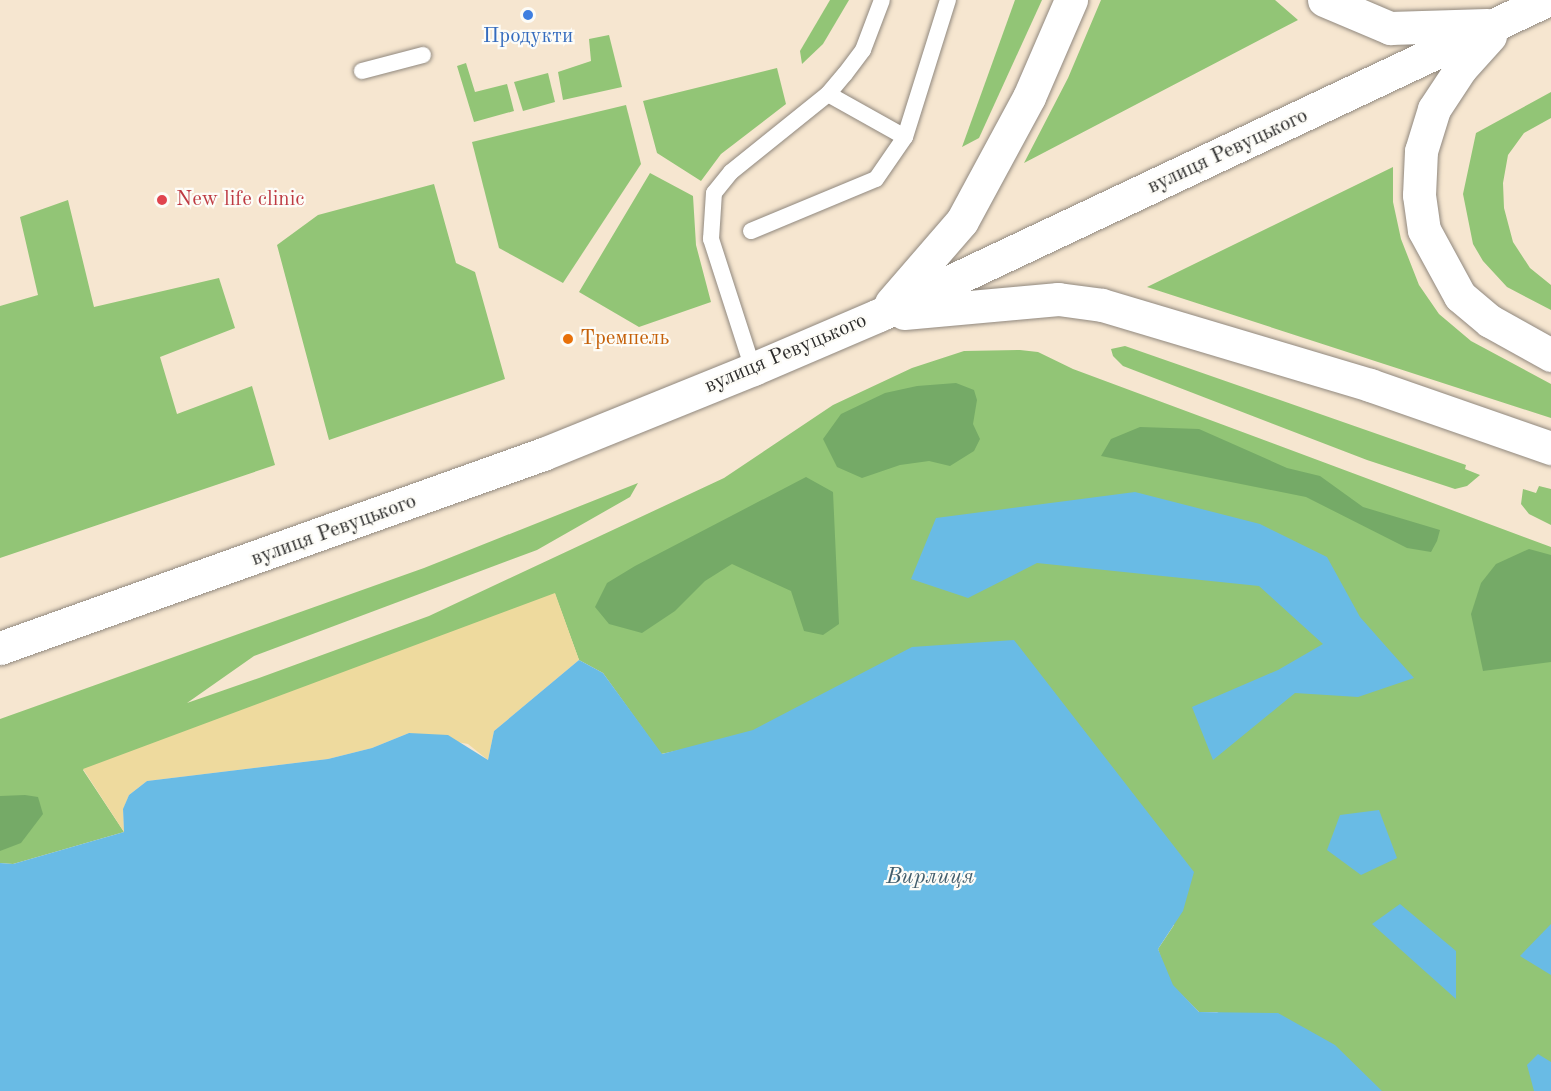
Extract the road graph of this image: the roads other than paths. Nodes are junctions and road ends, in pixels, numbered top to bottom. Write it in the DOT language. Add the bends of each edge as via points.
graph roads {
  1 [pos="882,0"];
  2 [pos="948,0"];
  3 [pos="1071,0"];
  4 [pos="1323,0"];
  5 [pos="1547,0"];
  6 [pos="1501,24"];
  7 [pos="423,55"];
  8 [pos="362,70"];
  9 [pos="828,94"];
  10 [pos="905,137"];
  11 [pos="751,231"];
  12 [pos="879,315"];
  13 [pos="1551,355"];
  14 [pos="753,369"];
  15 [pos="1551,448"];
  16 [pos="0,648"];
  1 -- 9 [label="lane" via="863,50"];
  2 -- 10 [label="lane"];
  3 -- 12 [label="street" via="1029,97 962,221"];
  4 -- 6 [label="street" via="1390,28"];
  5 -- 6 [label="street, вулиця Ревуцького"];
  6 -- 12 [label="street, вулиця Ревуцького"];
  6 -- 13 [label="street" via="1461,68 1434,109 1421,151 1419,195 1424,230 1460,296 1490,321"];
  7 -- 8 [label="lane"];
  9 -- 10 [label="lane"];
  9 -- 14 [label="lane" via="730,172 714,194 711,239"];
  10 -- 11 [label="lane" via="876,179"];
  12 -- 14 [label="street, вулиця Ревуцького"];
  12 -- 15 [label="street" via="1058,299 1102,305 1370,385"];
  14 -- 16 [label="street, вулиця Ревуцького" via="543,454"];
}
